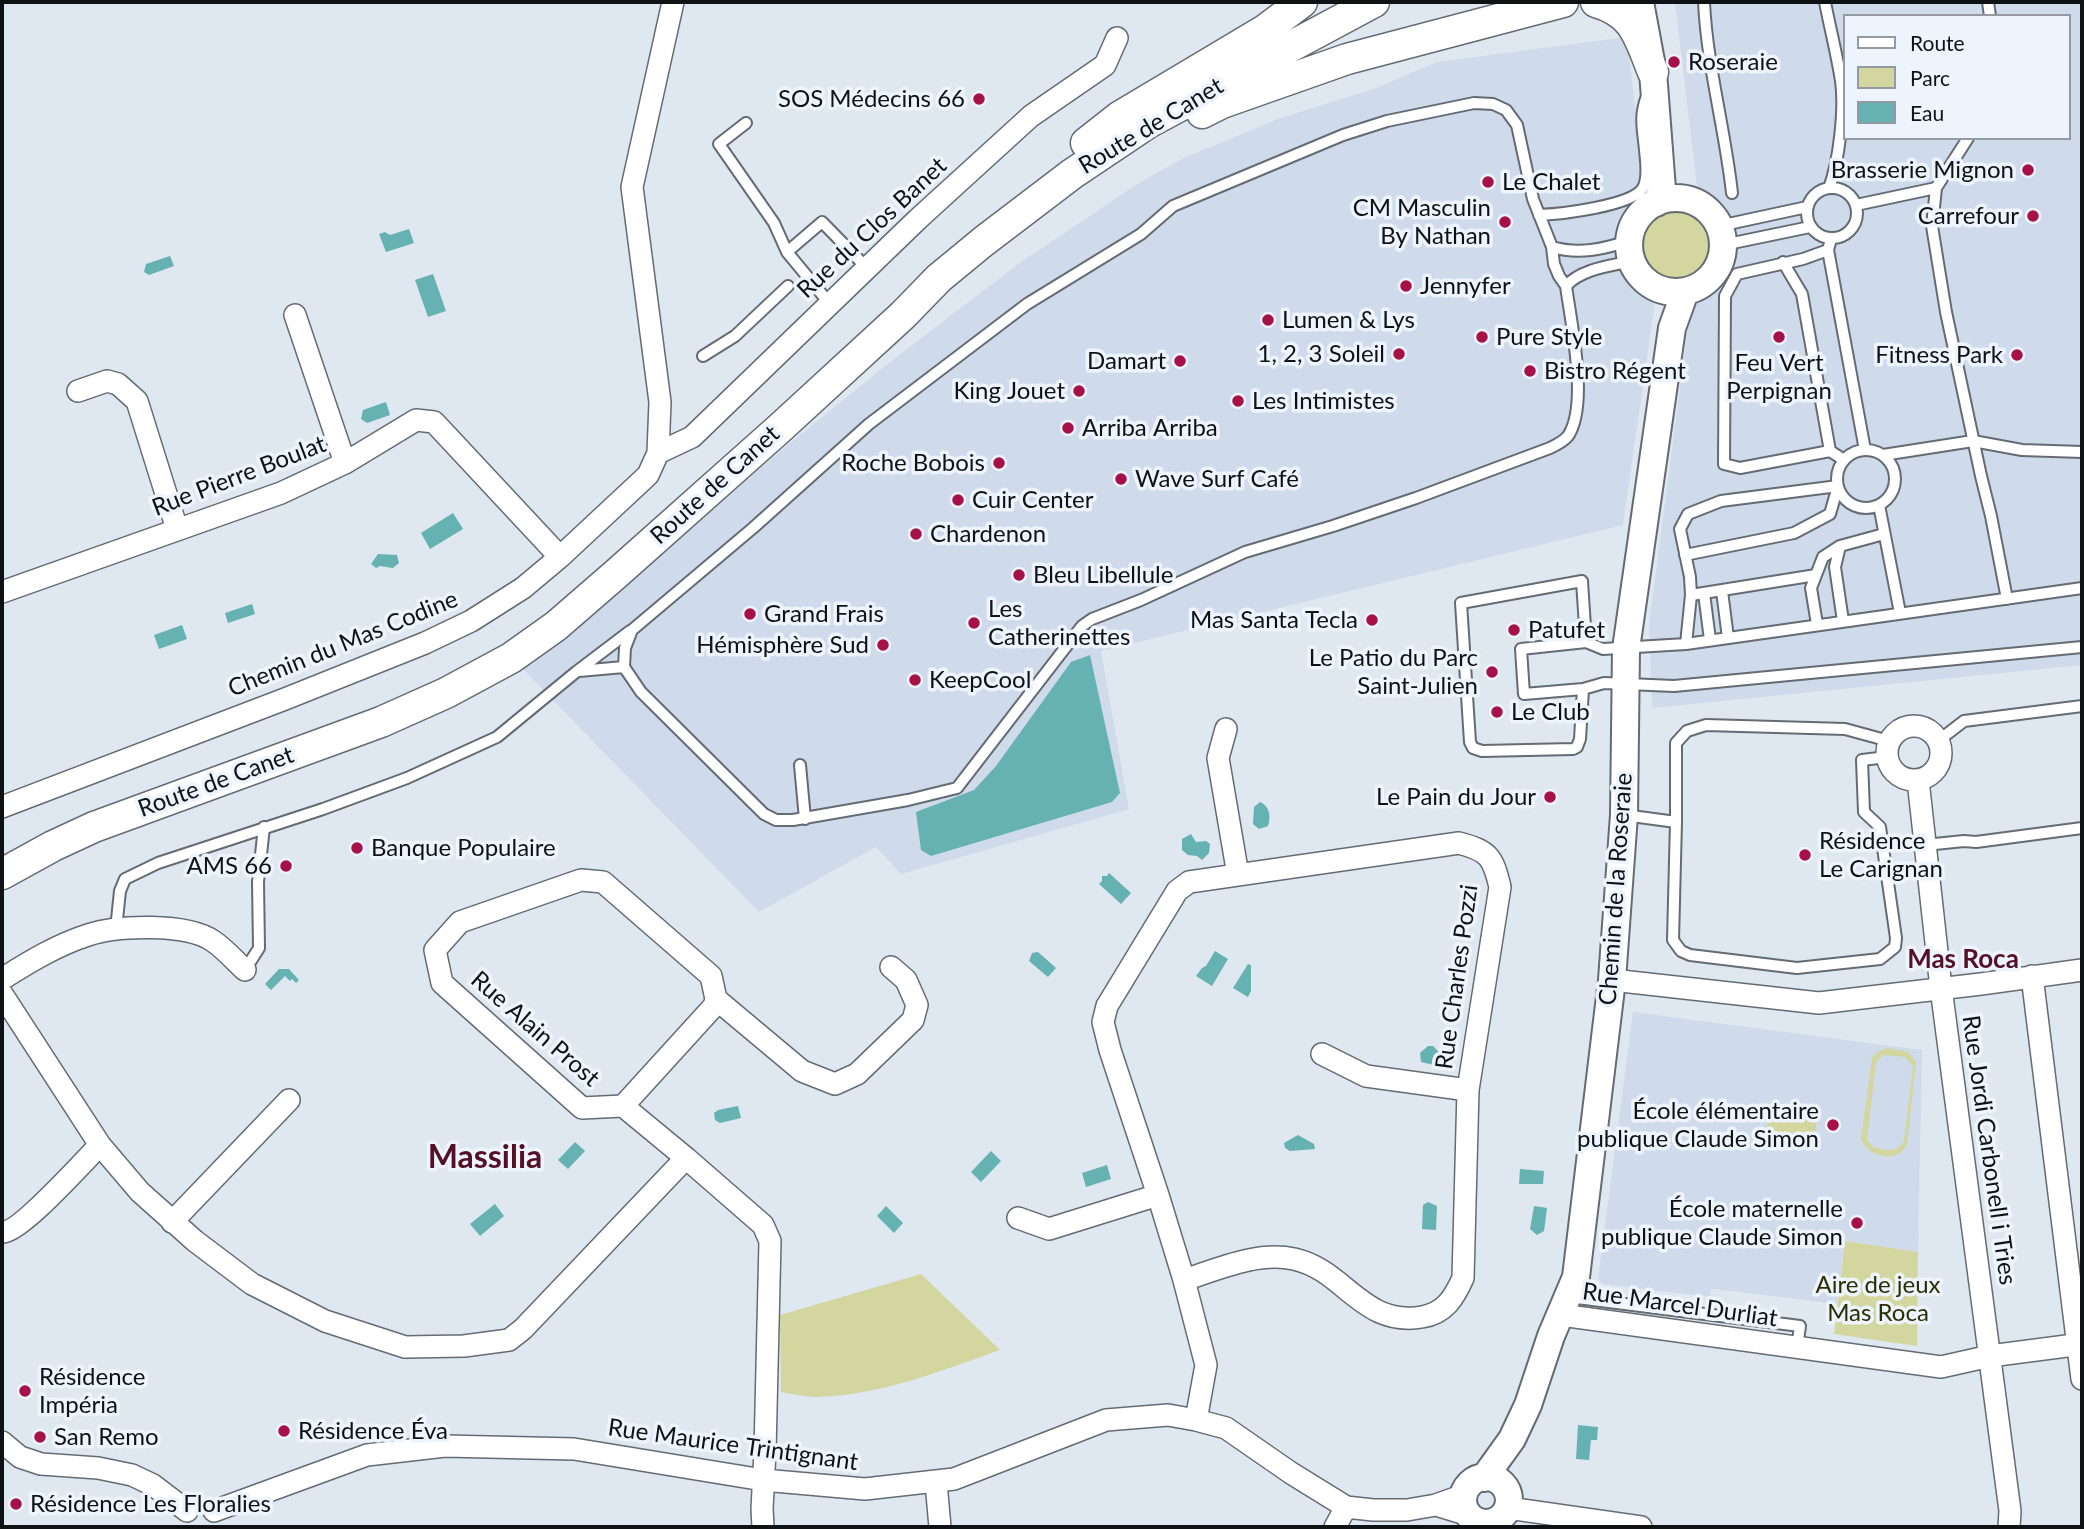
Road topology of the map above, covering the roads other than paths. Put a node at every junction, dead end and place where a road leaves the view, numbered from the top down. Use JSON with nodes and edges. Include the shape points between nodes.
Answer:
{"nodes":[{"id":1,"x":673,"y":2,"type":"edge"},
{"id":2,"x":1302,"y":2,"type":"edge"},
{"id":3,"x":1350,"y":2,"type":"edge"},
{"id":4,"x":1374,"y":2,"type":"edge"},
{"id":5,"x":1563,"y":2,"type":"edge"},
{"id":6,"x":1596,"y":2,"type":"edge"},
{"id":7,"x":1640,"y":2,"type":"edge"},
{"id":8,"x":1655,"y":2,"type":"edge"},
{"id":9,"x":1704,"y":2,"type":"edge"},
{"id":10,"x":1825,"y":2,"type":"edge"},
{"id":11,"x":1117,"y":38,"type":"dead end"},
{"id":12,"x":1653,"y":76,"type":"junction"},
{"id":13,"x":746,"y":123,"type":"dead end"},
{"id":14,"x":1967,"y":140,"type":"edge"},
{"id":15,"x":1829,"y":188,"type":"junction"},
{"id":16,"x":1936,"y":188,"type":"junction"},
{"id":17,"x":1732,"y":193,"type":"dead end"},
{"id":18,"x":1686,"y":200,"type":"junction"},
{"id":19,"x":1656,"y":203,"type":"junction"},
{"id":20,"x":1021,"y":204,"type":"junction"},
{"id":21,"x":1856,"y":205,"type":"junction"},
{"id":22,"x":1807,"y":207,"type":"junction"},
{"id":23,"x":1539,"y":215,"type":"junction"},
{"id":24,"x":1810,"y":227,"type":"junction"},
{"id":25,"x":1721,"y":235,"type":"junction"},
{"id":26,"x":1830,"y":244,"type":"junction"},
{"id":27,"x":1552,"y":247,"type":"junction"},
{"id":28,"x":1631,"y":251,"type":"junction"},
{"id":29,"x":787,"y":252,"type":"junction"},
{"id":30,"x":1568,"y":252,"type":"junction"},
{"id":31,"x":1783,"y":262,"type":"junction"},
{"id":32,"x":1554,"y":264,"type":"junction"},
{"id":33,"x":867,"y":268,"type":"junction"},
{"id":34,"x":788,"y":286,"type":"dead end"},
{"id":35,"x":1566,"y":286,"type":"junction"},
{"id":36,"x":1657,"y":288,"type":"junction"},
{"id":37,"x":1685,"y":292,"type":"junction"},
{"id":38,"x":830,"y":304,"type":"junction"},
{"id":39,"x":295,"y":315,"type":"dead end"},
{"id":40,"x":1672,"y":328,"type":"junction"},
{"id":41,"x":703,"y":356,"type":"dead end"},
{"id":42,"x":78,"y":391,"type":"dead end"},
{"id":43,"x":1973,"y":440,"type":"junction"},
{"id":44,"x":1865,"y":450,"type":"junction"},
{"id":45,"x":1830,"y":451,"type":"junction"},
{"id":46,"x":2082,"y":452,"type":"edge"},
{"id":47,"x":658,"y":453,"type":"junction"},
{"id":48,"x":1883,"y":455,"type":"junction"},
{"id":49,"x":1844,"y":460,"type":"junction"},
{"id":50,"x":345,"y":463,"type":"junction"},
{"id":51,"x":1838,"y":486,"type":"junction"},
{"id":52,"x":1879,"y":505,"type":"junction"},
{"id":53,"x":177,"y":529,"type":"junction"},
{"id":54,"x":1884,"y":534,"type":"junction"},
{"id":55,"x":1840,"y":546,"type":"junction"},
{"id":56,"x":1685,"y":555,"type":"junction"},
{"id":57,"x":560,"y":556,"type":"junction"},
{"id":58,"x":1816,"y":575,"type":"junction"},
{"id":59,"x":2082,"y":588,"type":"edge"},
{"id":60,"x":1721,"y":591,"type":"junction"},
{"id":61,"x":2,"y":592,"type":"edge"},
{"id":62,"x":1704,"y":593,"type":"junction"},
{"id":63,"x":1691,"y":595,"type":"junction"},
{"id":64,"x":2007,"y":599,"type":"junction"},
{"id":65,"x":1900,"y":613,"type":"junction"},
{"id":66,"x":1843,"y":621,"type":"junction"},
{"id":67,"x":1817,"y":624,"type":"junction"},
{"id":68,"x":632,"y":630,"type":"junction"},
{"id":69,"x":1728,"y":638,"type":"junction"},
{"id":70,"x":1710,"y":640,"type":"junction"},
{"id":71,"x":1586,"y":642,"type":"junction"},
{"id":72,"x":1686,"y":644,"type":"junction"},
{"id":73,"x":2082,"y":648,"type":"edge"},
{"id":74,"x":1626,"y":649,"type":"junction"},
{"id":75,"x":624,"y":667,"type":"junction"},
{"id":76,"x":576,"y":672,"type":"junction"},
{"id":77,"x":1626,"y":683,"type":"junction"},
{"id":78,"x":1583,"y":690,"type":"junction"},
{"id":79,"x":2082,"y":706,"type":"edge"},
{"id":80,"x":1226,"y":729,"type":"dead end"},
{"id":81,"x":1938,"y":741,"type":"junction"},
{"id":82,"x":1888,"y":749,"type":"junction"},
{"id":83,"x":800,"y":765,"type":"dead end"},
{"id":84,"x":1918,"y":780,"type":"junction"},
{"id":85,"x":2,"y":807,"type":"edge"},
{"id":86,"x":1624,"y":815,"type":"junction"},
{"id":87,"x":805,"y":818,"type":"junction"},
{"id":88,"x":1676,"y":822,"type":"junction"},
{"id":89,"x":264,"y":828,"type":"junction"},
{"id":90,"x":2082,"y":828,"type":"edge"},
{"id":91,"x":1926,"y":845,"type":"junction"},
{"id":92,"x":2,"y":860,"type":"edge"},
{"id":93,"x":2,"y":874,"type":"edge"},
{"id":94,"x":1238,"y":875,"type":"junction"},
{"id":95,"x":116,"y":929,"type":"junction"},
{"id":96,"x":891,"y":967,"type":"dead end"},
{"id":97,"x":245,"y":970,"type":"joint"},
{"id":98,"x":2082,"y":970,"type":"edge"},
{"id":99,"x":2032,"y":976,"type":"junction"},
{"id":100,"x":2,"y":979,"type":"edge"},
{"id":101,"x":1612,"y":980,"type":"junction"},
{"id":102,"x":1941,"y":988,"type":"junction"},
{"id":103,"x":2,"y":994,"type":"edge"},
{"id":104,"x":716,"y":999,"type":"junction"},
{"id":105,"x":1322,"y":1054,"type":"dead end"},
{"id":106,"x":1468,"y":1090,"type":"junction"},
{"id":107,"x":289,"y":1100,"type":"dead end"},
{"id":108,"x":623,"y":1106,"type":"junction"},
{"id":109,"x":100,"y":1145,"type":"junction"},
{"id":110,"x":687,"y":1158,"type":"junction"},
{"id":111,"x":1158,"y":1195,"type":"junction"},
{"id":112,"x":1018,"y":1218,"type":"dead end"},
{"id":113,"x":172,"y":1222,"type":"junction"},
{"id":114,"x":2,"y":1232,"type":"edge"},
{"id":115,"x":1184,"y":1280,"type":"junction"},
{"id":116,"x":1565,"y":1306,"type":"junction"},
{"id":117,"x":2080,"y":1345,"type":"edge"},
{"id":118,"x":1990,"y":1356,"type":"junction"},
{"id":119,"x":2082,"y":1380,"type":"edge"},
{"id":120,"x":1196,"y":1420,"type":"junction"},
{"id":121,"x":2,"y":1442,"type":"edge"},
{"id":122,"x":763,"y":1480,"type":"junction"},
{"id":123,"x":936,"y":1483,"type":"junction"},
{"id":124,"x":1346,"y":1507,"type":"junction"},
{"id":125,"x":1487,"y":1508,"type":"edge"},
{"id":126,"x":184,"y":1519,"type":"edge"},
{"id":127,"x":216,"y":1519,"type":"edge"},
{"id":128,"x":762,"y":1527,"type":"edge"},
{"id":129,"x":940,"y":1527,"type":"edge"},
{"id":130,"x":1335,"y":1527,"type":"edge"},
{"id":131,"x":1641,"y":1527,"type":"edge"},
{"id":132,"x":2009,"y":1527,"type":"edge"}],
"edges":[{"from":1,"to":47,"type":"street","via":[[632,187],[660,402]]},
{"from":2,"to":20,"type":"main road","via":[[1265,30],[1119,117]]},
{"from":3,"to":20,"type":"main road","name":"Route de Canet","via":[[1123,124]]},
{"from":4,"to":20,"type":"main road","name":"Route de Canet","via":[[1148,123]]},
{"from":5,"to":20,"type":"main road","via":[[1347,59],[1222,103]]},
{"from":6,"to":12,"type":"main road","via":[[1611,6],[1633,25]]},
{"from":7,"to":12,"type":"street"},
{"from":8,"to":18,"type":"street","via":[[1678,183]]},
{"from":9,"to":17,"type":"lane"},
{"from":10,"to":15,"type":"lane","via":[[1842,84]]},
{"from":11,"to":33,"type":"street","name":"Rue du Clos Banet","via":[[1105,65],[1031,116]]},
{"from":12,"to":19,"type":"street","via":[[1662,189]]},
{"from":12,"to":23,"type":"lane","via":[[1641,110],[1646,172],[1641,191],[1630,199]]},
{"from":13,"to":29,"type":"lane","via":[[719,144],[774,223]]},
{"from":14,"to":16,"type":"lane"},
{"from":15,"to":21,"type":"lane","via":[[1846,191]]},
{"from":15,"to":22,"type":"lane","via":[[1814,194]]},
{"from":16,"to":21,"type":"lane"},
{"from":16,"to":43,"type":"lane","via":[[1932,226]]},
{"from":18,"to":19,"type":"street"},
{"from":18,"to":25,"type":"street","via":[[1711,214]]},
{"from":19,"to":28,"type":"street","via":[[1634,224]]},
{"from":20,"to":92,"type":"main road","name":"Route de Canet","via":[[888,301],[609,564],[501,649],[441,683],[376,711],[88,814]]},
{"from":20,"to":93,"type":"main road","name":"Route de Canet","via":[[616,574],[511,658],[381,722],[94,827]]},
{"from":21,"to":26,"type":"lane","via":[[1852,228]]},
{"from":22,"to":24,"type":"lane"},
{"from":22,"to":25,"type":"lane"},
{"from":23,"to":27,"type":"lane"},
{"from":23,"to":68,"type":"lane","via":[[1512,116],[1493,104],[1474,103],[1343,135],[1173,206],[1141,234],[1027,304],[869,424]]},
{"from":24,"to":25,"type":"lane"},
{"from":24,"to":26,"type":"lane"},
{"from":25,"to":37,"type":"street","via":[[1718,268],[1698,287]]},
{"from":26,"to":31,"type":"lane","via":[[1803,259]]},
{"from":26,"to":44,"type":"lane"},
{"from":27,"to":30,"type":"lane"},
{"from":27,"to":32,"type":"lane"},
{"from":28,"to":30,"type":"lane"},
{"from":28,"to":35,"type":"lane"},
{"from":28,"to":36,"type":"street","via":[[1644,280]]},
{"from":29,"to":33,"type":"lane","via":[[822,222]]},
{"from":29,"to":38,"type":"lane"},
{"from":30,"to":32,"type":"lane"},
{"from":31,"to":45,"type":"lane","via":[[1801,294]]},
{"from":31,"to":45,"type":"lane","via":[[1737,274],[1726,296],[1724,464],[1740,468]]},
{"from":32,"to":35,"type":"lane"},
{"from":33,"to":38,"type":"street","name":"Rue du Clos Banet"},
{"from":34,"to":41,"type":"lane","via":[[735,336]]},
{"from":35,"to":87,"type":"lane","via":[[1578,379],[1577,412],[1562,441],[1416,498],[1245,552],[1092,619],[957,788]]},
{"from":36,"to":37,"type":"street"},
{"from":36,"to":40,"type":"street","name":"Chemin de la Roseraie"},
{"from":37,"to":40,"type":"street","name":"Chemin de la Roseraie"},
{"from":38,"to":47,"type":"street","name":"Rue du Clos Banet","via":[[692,437]]},
{"from":39,"to":50,"type":"street"},
{"from":40,"to":74,"type":"street","name":"Chemin de la Roseraie"},
{"from":42,"to":53,"type":"street","via":[[107,381],[118,384],[137,401]]},
{"from":43,"to":46,"type":"lane","via":[[2022,450]]},
{"from":43,"to":48,"type":"lane"},
{"from":43,"to":64,"type":"lane"},
{"from":44,"to":48,"type":"lane"},
{"from":44,"to":49,"type":"lane"},
{"from":45,"to":49,"type":"lane"},
{"from":47,"to":57,"type":"street","name":"Chemin du Mas Codine","via":[[648,474]]},
{"from":48,"to":52,"type":"lane","via":[[1895,478],[1890,495]]},
{"from":49,"to":51,"type":"lane"},
{"from":50,"to":53,"type":"street","name":"Rue Pierre Boulat","via":[[281,493]]},
{"from":50,"to":57,"type":"street","name":"Rue Pierre Boulat","via":[[416,420],[434,422]]},
{"from":51,"to":52,"type":"lane","via":[[1854,505]]},
{"from":51,"to":56,"type":"lane","via":[[1830,514],[1794,533]]},
{"from":51,"to":56,"type":"lane","via":[[1721,502],[1688,513],[1680,529]]},
{"from":52,"to":54,"type":"lane"},
{"from":53,"to":61,"type":"street","name":"Rue Pierre Boulat"},
{"from":54,"to":55,"type":"lane"},
{"from":54,"to":65,"type":"lane"},
{"from":55,"to":58,"type":"lane","via":[[1823,557]]},
{"from":55,"to":66,"type":"lane","via":[[1835,567]]},
{"from":56,"to":63,"type":"lane"},
{"from":57,"to":85,"type":"street","name":"Chemin du Mas Codine","via":[[523,588],[425,643]]},
{"from":58,"to":60,"type":"lane"},
{"from":58,"to":67,"type":"lane","via":[[1811,588]]},
{"from":59,"to":64,"type":"lane"},
{"from":60,"to":62,"type":"lane"},
{"from":60,"to":69,"type":"lane"},
{"from":62,"to":63,"type":"lane"},
{"from":62,"to":70,"type":"lane"},
{"from":63,"to":72,"type":"lane"},
{"from":64,"to":65,"type":"lane"},
{"from":65,"to":66,"type":"lane"},
{"from":66,"to":67,"type":"lane"},
{"from":67,"to":69,"type":"lane"},
{"from":68,"to":75,"type":"lane"},
{"from":68,"to":76,"type":"lane"},
{"from":69,"to":70,"type":"lane"},
{"from":70,"to":72,"type":"lane"},
{"from":71,"to":74,"type":"lane","via":[[1603,649]]},
{"from":71,"to":78,"type":"lane","via":[[1521,649],[1524,694]]},
{"from":71,"to":78,"type":"lane","via":[[1582,581],[1461,603],[1473,748],[1573,750],[1580,739]]},
{"from":72,"to":74,"type":"lane"},
{"from":73,"to":77,"type":"lane","via":[[1674,686]]},
{"from":74,"to":77,"type":"street","name":"Chemin de la Roseraie"},
{"from":75,"to":76,"type":"lane"},
{"from":75,"to":87,"type":"lane","via":[[670,723],[764,814],[776,820]]},
{"from":76,"to":89,"type":"lane","via":[[497,737],[407,778]]},
{"from":77,"to":78,"type":"lane","via":[[1604,683]]},
{"from":77,"to":86,"type":"street","name":"Chemin de la Roseraie"},
{"from":79,"to":81,"type":"lane","via":[[1965,721]]},
{"from":80,"to":94,"type":"street","via":[[1218,758]]},
{"from":81,"to":82,"type":"street","via":[[1918,726],[1901,729]]},
{"from":81,"to":84,"type":"street","via":[[1938,765]]},
{"from":82,"to":84,"type":"street","via":[[1889,766],[1901,777]]},
{"from":82,"to":88,"type":"lane","via":[[1845,729],[1706,725],[1687,731],[1676,743]]},
{"from":82,"to":88,"type":"lane","via":[[1862,760],[1864,812],[1880,827],[1896,938],[1895,947],[1880,959],[1797,968],[1681,951],[1674,940]]},
{"from":83,"to":87,"type":"lane"},
{"from":84,"to":91,"type":"street","name":"Rue Jordi Carbonell i Tries"},
{"from":86,"to":88,"type":"lane"},
{"from":86,"to":101,"type":"street","name":"Chemin de la Roseraie"},
{"from":89,"to":95,"type":"lane","via":[[158,863],[125,879]]},
{"from":89,"to":97,"type":"lane","via":[[258,882],[259,948]]},
{"from":90,"to":91,"type":"lane"},
{"from":91,"to":102,"type":"street","name":"Rue Jordi Carbonell i Tries"},
{"from":94,"to":106,"type":"street","name":"Rue Charles Pozzi","via":[[1459,843],[1481,849],[1495,865],[1500,887]]},
{"from":94,"to":111,"type":"street","name":"Rue Charles Pozzi","via":[[1189,882],[1177,891],[1107,1006],[1103,1022]]},
{"from":95,"to":97,"type":"street","via":[[187,932],[212,940]]},
{"from":95,"to":100,"type":"street","via":[[44,953]]},
{"from":96,"to":104,"type":"street","via":[[906,980],[917,1005],[913,1020],[857,1074],[835,1084],[802,1071]]},
{"from":98,"to":99,"type":"street"},
{"from":99,"to":102,"type":"street"},
{"from":99,"to":117,"type":"street"},
{"from":101,"to":102,"type":"street","via":[[1819,1003]]},
{"from":101,"to":116,"type":"street","name":"Chemin de la Roseraie","via":[[1576,1276]]},
{"from":102,"to":118,"type":"street","name":"Rue Jordi Carbonell i Tries"},
{"from":103,"to":109,"type":"street"},
{"from":104,"to":108,"type":"street","name":"Rue Alain Prost"},
{"from":104,"to":108,"type":"street","name":"Rue Alain Prost","via":[[711,976],[603,882],[581,880],[460,922],[435,950],[442,983],[582,1108]]},
{"from":105,"to":106,"type":"street","via":[[1366,1076]]},
{"from":106,"to":115,"type":"street","name":"Rue Charles Pozzi","via":[[1463,1278],[1454,1298],[1435,1315],[1393,1318],[1372,1309],[1312,1263],[1290,1258],[1262,1257]]},
{"from":107,"to":113,"type":"street"},
{"from":108,"to":110,"type":"street","name":"Rue Alain Prost"},
{"from":109,"to":113,"type":"street"},
{"from":109,"to":114,"type":"street","via":[[26,1219]]},
{"from":110,"to":113,"type":"street","via":[[523,1329],[509,1340],[464,1346],[405,1346],[326,1321],[252,1284]]},
{"from":110,"to":122,"type":"street","name":"Rue Alain Prost","via":[[763,1225],[770,1241]]},
{"from":111,"to":112,"type":"street","via":[[1049,1229]]},
{"from":111,"to":115,"type":"street","name":"Rue Charles Pozzi"},
{"from":115,"to":120,"type":"street","name":"Rue Charles Pozzi","via":[[1206,1365]]},
{"from":116,"to":118,"type":"street","name":"Rue Marcel Durliat","via":[[1797,1348],[1941,1367]]},
{"from":116,"to":125,"type":"street","name":"Chemin de la Roseraie"},
{"from":117,"to":118,"type":"street","name":"Rue Marcel Durliat"},
{"from":117,"to":119,"type":"street"},
{"from":118,"to":132,"type":"street","name":"Rue Jordi Carbonell i Tries"},
{"from":120,"to":123,"type":"street","name":"Rue Maurice Trintignant","via":[[1168,1415],[1106,1420]]},
{"from":120,"to":124,"type":"street","name":"Rue Maurice Trintignant","via":[[1226,1428]]},
{"from":121,"to":126,"type":"street","via":[[20,1457],[41,1464],[132,1475],[153,1485]]},
{"from":122,"to":123,"type":"street","name":"Rue Maurice Trintignant","via":[[865,1489]]},
{"from":122,"to":127,"type":"street","name":"Rue Maurice Trintignant","via":[[573,1449],[444,1446],[368,1455]]},
{"from":122,"to":128,"type":"street","name":"Rue Alain Prost"},
{"from":123,"to":129,"type":"street"},
{"from":124,"to":125,"type":"street","name":"Rue Maurice Trintignant"},
{"from":124,"to":130,"type":"street"},
{"from":125,"to":131,"type":"street"},
{"from":126,"to":127,"type":"street","name":"Rue Maurice Trintignant","via":[[197,1505],[209,1507]]}]}
